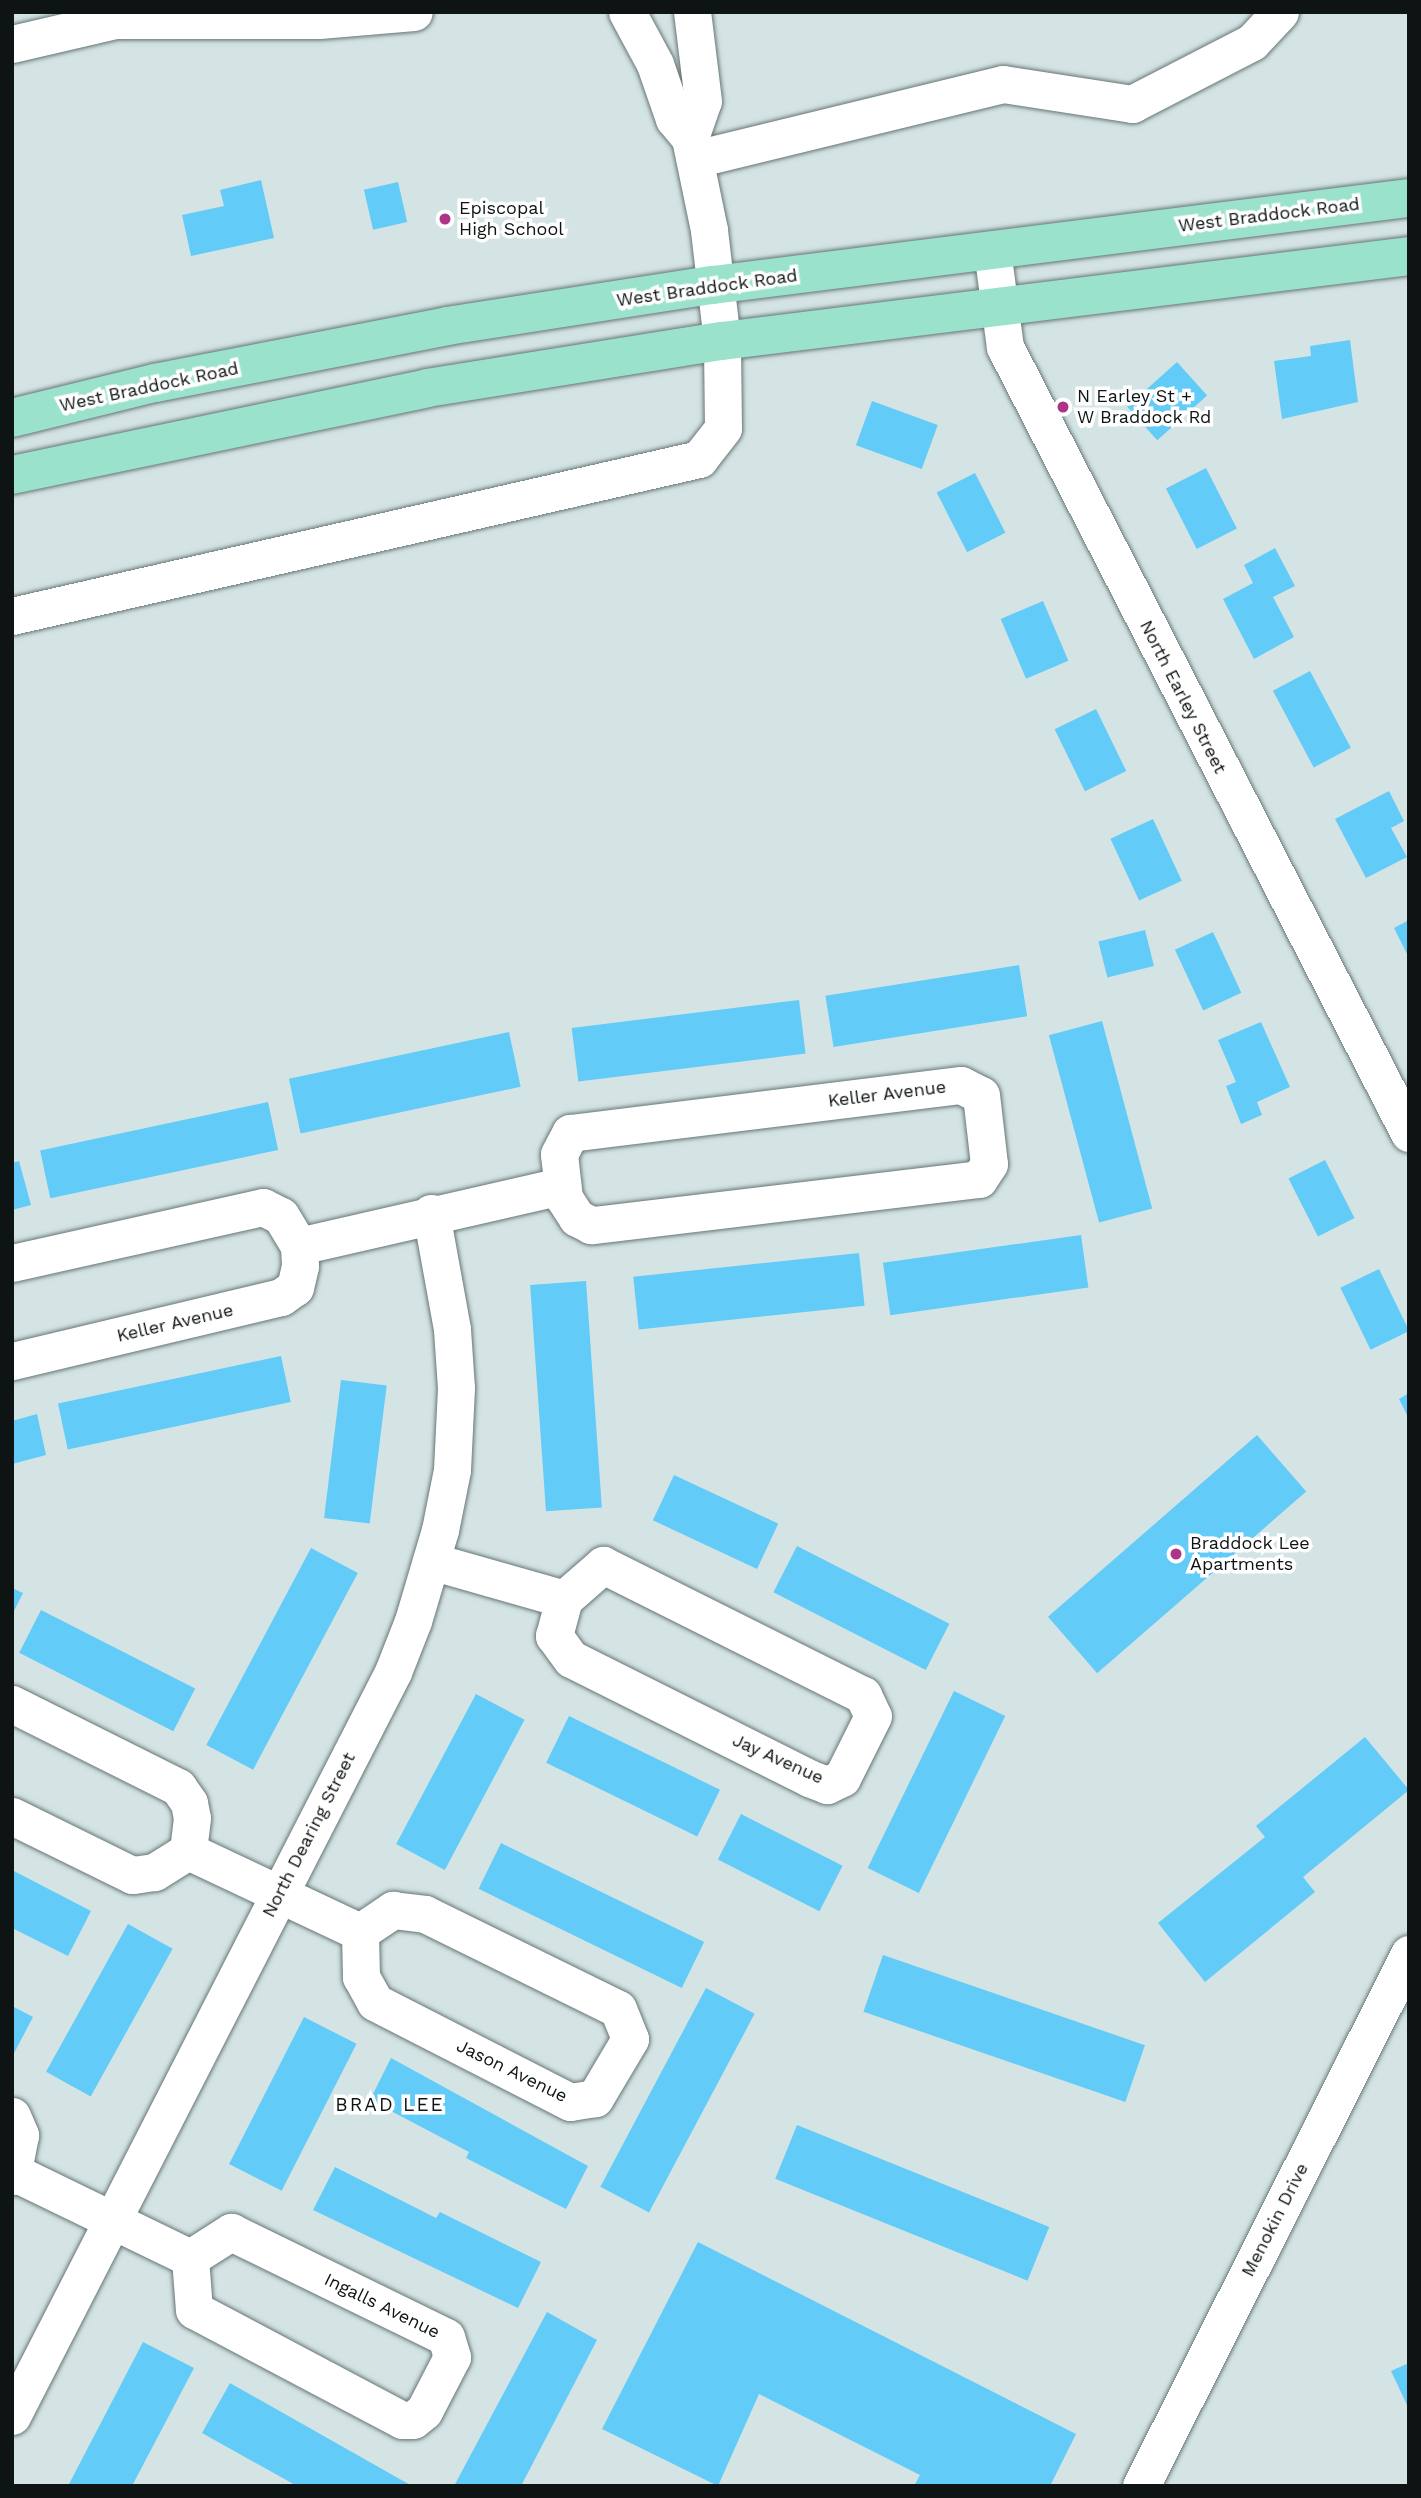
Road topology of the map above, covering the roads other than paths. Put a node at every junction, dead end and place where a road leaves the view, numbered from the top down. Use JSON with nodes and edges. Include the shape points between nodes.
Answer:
{"nodes":[{"id":1,"x":414,"y":12,"type":"edge"},
{"id":2,"x":627,"y":12,"type":"edge"},
{"id":3,"x":692,"y":12,"type":"edge"},
{"id":4,"x":1280,"y":12,"type":"edge"},
{"id":5,"x":116,"y":16,"type":"edge"},
{"id":6,"x":12,"y":44,"type":"edge"},
{"id":7,"x":693,"y":149,"type":"junction"},
{"id":8,"x":1409,"y":198,"type":"edge"},
{"id":9,"x":992,"y":250,"type":"junction"},
{"id":10,"x":1409,"y":256,"type":"edge"},
{"id":11,"x":713,"y":285,"type":"junction"},
{"id":12,"x":1000,"y":305,"type":"junction"},
{"id":13,"x":722,"y":341,"type":"junction"},
{"id":14,"x":12,"y":418,"type":"edge"},
{"id":15,"x":12,"y":475,"type":"edge"},
{"id":16,"x":12,"y":616,"type":"edge"},
{"id":17,"x":1409,"y":1133,"type":"edge"},
{"id":18,"x":562,"y":1186,"type":"junction"},
{"id":19,"x":431,"y":1213,"type":"junction"},
{"id":20,"x":299,"y":1246,"type":"junction"},
{"id":21,"x":12,"y":1263,"type":"edge"},
{"id":22,"x":12,"y":1362,"type":"edge"},
{"id":23,"x":431,"y":1561,"type":"junction"},
{"id":24,"x":564,"y":1599,"type":"junction"},
{"id":25,"x":12,"y":1704,"type":"edge"},
{"id":26,"x":12,"y":1816,"type":"edge"},
{"id":27,"x":188,"y":1851,"type":"junction"},
{"id":28,"x":276,"y":1896,"type":"junction"},
{"id":29,"x":360,"y":1932,"type":"junction"},
{"id":30,"x":1409,"y":1954,"type":"edge"},
{"id":31,"x":12,"y":2116,"type":"edge"},
{"id":32,"x":14,"y":2174,"type":"edge"},
{"id":33,"x":114,"y":2220,"type":"junction"},
{"id":34,"x":191,"y":2258,"type":"junction"},
{"id":35,"x":12,"y":2416,"type":"edge"},
{"id":36,"x":1141,"y":2486,"type":"edge"}],
"edges":[{"from":1,"to":5,"type":"street","via":[[318,20]]},
{"from":2,"to":7,"type":"street","via":[[655,64],[674,119]]},
{"from":3,"to":7,"type":"street","via":[[703,101]]},
{"from":4,"to":7,"type":"street","via":[[1252,42],[1132,104],[1003,84]]},
{"from":5,"to":6,"type":"street"},
{"from":7,"to":11,"type":"street"},
{"from":8,"to":9,"type":"main road","name":"West Braddock Road"},
{"from":9,"to":11,"type":"main road","name":"West Braddock Road"},
{"from":9,"to":12,"type":"street","name":"North Earley Street"},
{"from":10,"to":12,"type":"main road"},
{"from":11,"to":13,"type":"street"},
{"from":11,"to":14,"type":"main road","name":"West Braddock Road","via":[[447,326],[155,383]]},
{"from":12,"to":13,"type":"main road"},
{"from":12,"to":17,"type":"street","name":"North Earley Street","via":[[1006,347]]},
{"from":13,"to":15,"type":"main road","via":[[426,388]]},
{"from":13,"to":16,"type":"street","via":[[723,428],[699,459]]},
{"from":18,"to":18,"type":"street","name":"Keller Avenue","via":[[577,1218],[591,1225],[979,1179],[989,1164],[981,1095],[961,1085],[570,1133],[559,1154]]},
{"from":18,"to":19,"type":"street"},
{"from":19,"to":20,"type":"street"},
{"from":19,"to":23,"type":"street","name":"North Dearing Street","via":[[452,1329],[456,1388],[452,1469]]},
{"from":20,"to":21,"type":"street","via":[[281,1216],[263,1207]]},
{"from":20,"to":22,"type":"street","name":"Keller Avenue","via":[[295,1287],[281,1297]]},
{"from":23,"to":24,"type":"street"},
{"from":23,"to":28,"type":"street","name":"North Dearing Street","via":[[393,1672]]},
{"from":24,"to":24,"type":"street","name":"Jay Avenue","via":[[554,1636],[570,1659],[809,1777],[827,1784],[842,1778],[873,1716],[863,1695],[603,1565]]},
{"from":25,"to":27,"type":"street","via":[[178,1787],[190,1803]]},
{"from":26,"to":27,"type":"street","via":[[132,1875],[154,1872]]},
{"from":27,"to":28,"type":"street"},
{"from":28,"to":29,"type":"street"},
{"from":28,"to":33,"type":"street","name":"North Dearing Street"},
{"from":29,"to":29,"type":"street","name":"Jason Avenue","via":[[361,1978],[375,2002],[570,2102],[595,2098],[630,2039],[618,2009],[425,1914],[393,1910]]},
{"from":30,"to":36,"type":"street","name":"Menokin Drive"},
{"from":31,"to":32,"type":"street","via":[[20,2135]]},
{"from":32,"to":33,"type":"street"},
{"from":33,"to":34,"type":"street"},
{"from":33,"to":35,"type":"street","name":"North Dearing Street"},
{"from":34,"to":34,"type":"street","name":"Ingalls Avenue","via":[[194,2310],[402,2420],[413,2420],[424,2412],[452,2357],[446,2337],[231,2232]]}]}
